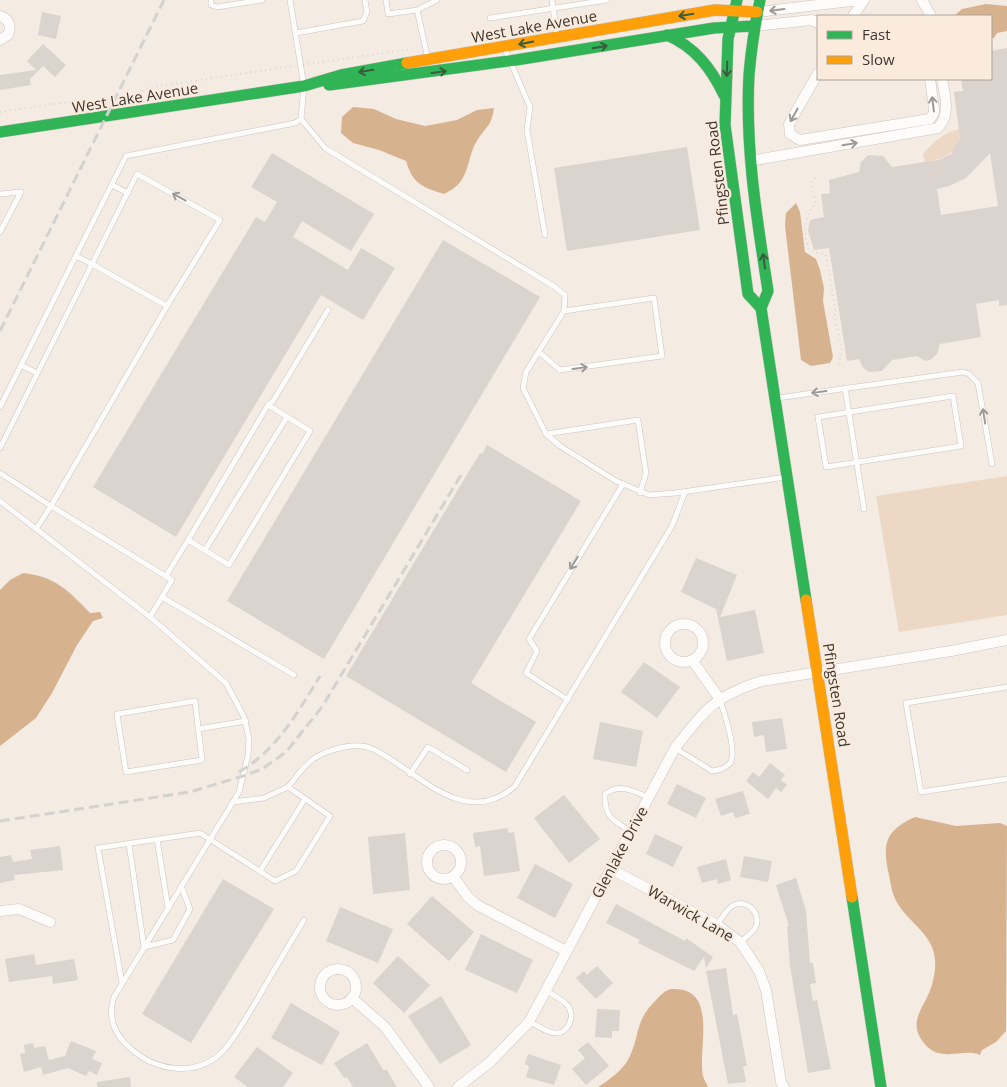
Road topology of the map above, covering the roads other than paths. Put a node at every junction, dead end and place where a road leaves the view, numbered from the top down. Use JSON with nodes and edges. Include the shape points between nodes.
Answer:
{"nodes":[{"id":1,"x":211,"y":0,"type":"edge"},
{"id":2,"x":262,"y":0,"type":"edge"},
{"id":3,"x":290,"y":0,"type":"edge"},
{"id":4,"x":365,"y":0,"type":"edge"},
{"id":5,"x":386,"y":0,"type":"edge"},
{"id":6,"x":437,"y":0,"type":"edge"},
{"id":7,"x":552,"y":0,"type":"edge"},
{"id":8,"x":608,"y":0,"type":"edge"},
{"id":9,"x":760,"y":0,"type":"edge"},
{"id":10,"x":862,"y":0,"type":"edge"},
{"id":11,"x":922,"y":0,"type":"edge"},
{"id":12,"x":736,"y":6,"type":"edge"},
{"id":13,"x":553,"y":9,"type":"junction"},
{"id":14,"x":417,"y":10,"type":"junction"},
{"id":15,"x":757,"y":12,"type":"junction"},
{"id":16,"x":854,"y":15,"type":"edge"},
{"id":17,"x":930,"y":15,"type":"edge"},
{"id":18,"x":0,"y":16,"type":"edge"},
{"id":19,"x":490,"y":18,"type":"dead end"},
{"id":20,"x":817,"y":22,"type":"edge"},
{"id":21,"x":754,"y":26,"type":"junction"},
{"id":22,"x":731,"y":27,"type":"junction"},
{"id":23,"x":296,"y":32,"type":"junction"},
{"id":24,"x":666,"y":35,"type":"junction"},
{"id":25,"x":557,"y":37,"type":"junction"},
{"id":26,"x":0,"y":40,"type":"edge"},
{"id":27,"x":504,"y":46,"type":"junction"},
{"id":28,"x":428,"y":60,"type":"junction"},
{"id":29,"x":510,"y":61,"type":"junction"},
{"id":30,"x":817,"y":75,"type":"edge"},
{"id":31,"x":930,"y":80,"type":"edge"},
{"id":32,"x":942,"y":80,"type":"edge"},
{"id":33,"x":304,"y":86,"type":"junction"},
{"id":34,"x":725,"y":99,"type":"junction"},
{"id":35,"x":301,"y":119,"type":"junction"},
{"id":36,"x":0,"y":132,"type":"edge"},
{"id":37,"x":750,"y":160,"type":"junction"},
{"id":38,"x":112,"y":185,"type":"junction"},
{"id":39,"x":128,"y":193,"type":"junction"},
{"id":40,"x":0,"y":194,"type":"edge"},
{"id":41,"x":0,"y":232,"type":"edge"},
{"id":42,"x":545,"y":235,"type":"dead end"},
{"id":43,"x":76,"y":256,"type":"junction"},
{"id":44,"x":92,"y":264,"type":"junction"},
{"id":45,"x":167,"y":306,"type":"junction"},
{"id":46,"x":761,"y":308,"type":"junction"},
{"id":47,"x":328,"y":310,"type":"dead end"},
{"id":48,"x":564,"y":311,"type":"junction"},
{"id":49,"x":539,"y":352,"type":"junction"},
{"id":50,"x":21,"y":365,"type":"junction"},
{"id":51,"x":37,"y":373,"type":"junction"},
{"id":52,"x":845,"y":388,"type":"junction"},
{"id":53,"x":775,"y":398,"type":"junction"},
{"id":54,"x":268,"y":405,"type":"junction"},
{"id":55,"x":0,"y":407,"type":"edge"},
{"id":56,"x":849,"y":412,"type":"junction"},
{"id":57,"x":287,"y":417,"type":"junction"},
{"id":58,"x":546,"y":434,"type":"junction"},
{"id":59,"x":0,"y":448,"type":"edge"},
{"id":60,"x":857,"y":462,"type":"junction"},
{"id":61,"x":992,"y":464,"type":"dead end"},
{"id":62,"x":0,"y":473,"type":"edge"},
{"id":63,"x":786,"y":477,"type":"junction"},
{"id":64,"x":623,"y":484,"type":"junction"},
{"id":65,"x":685,"y":492,"type":"junction"},
{"id":66,"x":640,"y":493,"type":"junction"},
{"id":67,"x":0,"y":501,"type":"edge"},
{"id":68,"x":51,"y":506,"type":"junction"},
{"id":69,"x":864,"y":509,"type":"dead end"},
{"id":70,"x":36,"y":529,"type":"junction"},
{"id":71,"x":188,"y":540,"type":"junction"},
{"id":72,"x":205,"y":550,"type":"junction"},
{"id":73,"x":166,"y":576,"type":"junction"},
{"id":74,"x":162,"y":597,"type":"junction"},
{"id":75,"x":150,"y":617,"type":"junction"},
{"id":76,"x":1007,"y":640,"type":"edge"},
{"id":77,"x":692,"y":660,"type":"dead end"},
{"id":78,"x":818,"y":671,"type":"junction"},
{"id":79,"x":294,"y":675,"type":"dead end"},
{"id":80,"x":1007,"y":687,"type":"edge"},
{"id":81,"x":719,"y":698,"type":"junction"},
{"id":82,"x":568,"y":700,"type":"junction"},
{"id":83,"x":246,"y":721,"type":"junction"},
{"id":84,"x":198,"y":729,"type":"junction"},
{"id":85,"x":674,"y":748,"type":"junction"},
{"id":86,"x":467,"y":770,"type":"dead end"},
{"id":87,"x":410,"y":774,"type":"junction"},
{"id":88,"x":1007,"y":779,"type":"edge"},
{"id":89,"x":288,"y":787,"type":"junction"},
{"id":90,"x":648,"y":798,"type":"junction"},
{"id":91,"x":305,"y":799,"type":"junction"},
{"id":92,"x":233,"y":802,"type":"junction"},
{"id":93,"x":631,"y":832,"type":"junction"},
{"id":94,"x":211,"y":838,"type":"junction"},
{"id":95,"x":157,"y":839,"type":"junction"},
{"id":96,"x":129,"y":844,"type":"junction"},
{"id":97,"x":611,"y":869,"type":"junction"},
{"id":98,"x":260,"y":871,"type":"junction"},
{"id":99,"x":453,"y":876,"type":"dead end"},
{"id":100,"x":182,"y":886,"type":"junction"},
{"id":101,"x":168,"y":908,"type":"junction"},
{"id":102,"x":0,"y":911,"type":"edge"},
{"id":103,"x":304,"y":920,"type":"dead end"},
{"id":104,"x":50,"y":922,"type":"dead end"},
{"id":105,"x":717,"y":925,"type":"junction"},
{"id":106,"x":740,"y":942,"type":"junction"},
{"id":107,"x":144,"y":947,"type":"junction"},
{"id":108,"x":566,"y":951,"type":"junction"},
{"id":109,"x":122,"y":983,"type":"junction"},
{"id":110,"x":547,"y":991,"type":"junction"},
{"id":111,"x":352,"y":998,"type":"dead end"},
{"id":112,"x":529,"y":1022,"type":"junction"},
{"id":113,"x":429,"y":1087,"type":"edge"},
{"id":114,"x":458,"y":1087,"type":"edge"},
{"id":115,"x":784,"y":1087,"type":"edge"},
{"id":116,"x":881,"y":1087,"type":"edge"}],
"edges":[{"from":1,"to":2,"type":"lane","via":[[211,5],[218,7]]},
{"from":3,"to":23,"type":"lane"},
{"from":4,"to":23,"type":"lane","via":[[367,12],[363,21]]},
{"from":5,"to":14,"type":"lane","via":[[388,14]]},
{"from":6,"to":14,"type":"lane"},
{"from":7,"to":13,"type":"lane"},
{"from":8,"to":13,"type":"lane"},
{"from":9,"to":15,"type":"main road","name":"Pfingsten Road"},
{"from":10,"to":15,"type":"street","name":"West Lake Avenue","one_way":true},
{"from":10,"to":16,"type":"street"},
{"from":11,"to":17,"type":"street"},
{"from":12,"to":15,"type":"main road","name":"West Lake Avenue"},
{"from":12,"to":22,"type":"main road","name":"Pfingsten Road"},
{"from":12,"to":25,"type":"main road","name":"West Lake Avenue","one_way":true},
{"from":13,"to":19,"type":"lane"},
{"from":13,"to":25,"type":"lane"},
{"from":14,"to":28,"type":"lane"},
{"from":15,"to":21,"type":"main road","name":"Pfingsten Road"},
{"from":18,"to":26,"type":"street","via":[[10,27],[8,35]]},
{"from":20,"to":21,"type":"street","via":[[812,20]]},
{"from":21,"to":22,"type":"main road","name":"West Lake Avenue"},
{"from":21,"to":37,"type":"main road","name":"Pfingsten Road","via":[[747,85]]},
{"from":22,"to":24,"type":"main road","name":"West Lake Avenue"},
{"from":22,"to":34,"type":"main road","name":"Pfingsten Road","one_way":true},
{"from":23,"to":33,"type":"lane"},
{"from":29,"to":24,"type":"main road","name":"West Lake Avenue","one_way":true},
{"from":24,"to":34,"type":"main road","via":[[689,46],[702,57],[714,72]]},
{"from":25,"to":27,"type":"main road","name":"West Lake Avenue","one_way":true},
{"from":27,"to":28,"type":"main road","name":"West Lake Avenue"},
{"from":27,"to":29,"type":"lane"},
{"from":28,"to":33,"type":"main road","name":"West Lake Avenue","one_way":true,"via":[[340,75]]},
{"from":33,"to":29,"type":"main road","name":"West Lake Avenue","one_way":true,"via":[[342,84]]},
{"from":29,"to":42,"type":"lane","via":[[530,107],[528,130]]},
{"from":30,"to":31,"type":"street","one_way":true,"via":[[790,124],[790,134],[800,140],[930,119],[934,113]]},
{"from":37,"to":32,"type":"street","one_way":true,"via":[[938,128],[947,110]]},
{"from":33,"to":35,"type":"lane"},
{"from":33,"to":36,"type":"main road","name":"West Lake Avenue"},
{"from":34,"to":46,"type":"main road","name":"Pfingsten Road","via":[[728,150],[748,294]]},
{"from":35,"to":38,"type":"lane","via":[[295,123],[126,156]]},
{"from":35,"to":48,"type":"lane","via":[[325,148],[555,287],[565,295]]},
{"from":46,"to":37,"type":"main road","name":"Pfingsten Road","one_way":true,"via":[[768,291]]},
{"from":38,"to":39,"type":"lane"},
{"from":38,"to":43,"type":"lane"},
{"from":39,"to":44,"type":"lane"},
{"from":45,"to":39,"type":"lane","one_way":true,"via":[[220,220],[137,174]]},
{"from":40,"to":41,"type":"lane","via":[[21,192]]},
{"from":43,"to":44,"type":"lane"},
{"from":43,"to":50,"type":"lane"},
{"from":44,"to":45,"type":"lane"},
{"from":44,"to":51,"type":"lane"},
{"from":45,"to":68,"type":"lane"},
{"from":46,"to":53,"type":"main road","name":"Pfingsten Road"},
{"from":47,"to":54,"type":"lane"},
{"from":48,"to":49,"type":"lane"},
{"from":49,"to":48,"type":"lane","one_way":true,"via":[[560,370],[662,356],[654,298]]},
{"from":49,"to":58,"type":"lane","via":[[526,372],[523,388]]},
{"from":50,"to":51,"type":"lane"},
{"from":50,"to":55,"type":"lane"},
{"from":51,"to":59,"type":"lane"},
{"from":52,"to":53,"type":"lane","one_way":true},
{"from":52,"to":56,"type":"lane"},
{"from":61,"to":52,"type":"lane","one_way":true,"via":[[979,390],[969,374],[955,371]]},
{"from":53,"to":63,"type":"main road","name":"Pfingsten Road"},
{"from":54,"to":57,"type":"lane"},
{"from":54,"to":71,"type":"lane"},
{"from":56,"to":60,"type":"lane"},
{"from":56,"to":60,"type":"lane","via":[[818,417],[826,467]]},
{"from":56,"to":60,"type":"lane","via":[[953,396],[961,446]]},
{"from":57,"to":72,"type":"lane"},
{"from":57,"to":72,"type":"lane","via":[[310,431],[229,565]]},
{"from":58,"to":64,"type":"lane"},
{"from":58,"to":66,"type":"lane","via":[[638,420],[646,473]]},
{"from":60,"to":69,"type":"lane"},
{"from":62,"to":68,"type":"lane"},
{"from":63,"to":65,"type":"lane"},
{"from":63,"to":78,"type":"main road","name":"Pfingsten Road"},
{"from":64,"to":66,"type":"lane"},
{"from":64,"to":82,"type":"lane","one_way":true,"via":[[529,639],[537,651],[526,673]]},
{"from":65,"to":66,"type":"lane"},
{"from":65,"to":82,"type":"lane","via":[[672,526]]},
{"from":67,"to":70,"type":"lane"},
{"from":68,"to":70,"type":"lane"},
{"from":68,"to":73,"type":"lane"},
{"from":70,"to":75,"type":"lane"},
{"from":71,"to":72,"type":"lane"},
{"from":71,"to":73,"type":"lane"},
{"from":73,"to":74,"type":"lane","via":[[172,580]]},
{"from":74,"to":75,"type":"lane"},
{"from":74,"to":79,"type":"lane"},
{"from":75,"to":83,"type":"lane","via":[[226,683]]},
{"from":76,"to":78,"type":"street","name":"Glenlake Drive"},
{"from":77,"to":81,"type":"street"},
{"from":78,"to":81,"type":"street","name":"Glenlake Drive","via":[[762,681]]},
{"from":78,"to":116,"type":"main road","name":"Pfingsten Road"},
{"from":80,"to":88,"type":"lane","via":[[906,702],[921,792]]},
{"from":81,"to":85,"type":"street","name":"Glenlake Drive"},
{"from":81,"to":85,"type":"lane","via":[[733,755],[730,762],[722,769],[712,771]]},
{"from":82,"to":87,"type":"lane","via":[[515,786],[505,795],[489,802],[470,802],[438,792]]},
{"from":83,"to":84,"type":"lane"},
{"from":83,"to":92,"type":"lane","via":[[248,755],[240,792]]},
{"from":84,"to":84,"type":"lane","via":[[195,702],[117,714],[126,772],[202,760]]},
{"from":85,"to":90,"type":"street","name":"Glenlake Drive"},
{"from":86,"to":87,"type":"lane","via":[[428,747]]},
{"from":87,"to":89,"type":"lane","via":[[372,749],[354,746],[319,755]]},
{"from":89,"to":91,"type":"lane"},
{"from":89,"to":92,"type":"lane","via":[[264,798]]},
{"from":90,"to":93,"type":"street","name":"Glenlake Drive"},
{"from":90,"to":93,"type":"lane","via":[[626,788],[614,788],[606,794],[604,805],[610,818]]},
{"from":91,"to":98,"type":"lane"},
{"from":91,"to":98,"type":"lane","via":[[330,816],[296,871],[275,881]]},
{"from":92,"to":94,"type":"lane"},
{"from":93,"to":97,"type":"street","name":"Glenlake Drive"},
{"from":94,"to":95,"type":"lane","via":[[200,833]]},
{"from":94,"to":98,"type":"lane"},
{"from":94,"to":100,"type":"lane"},
{"from":95,"to":96,"type":"lane"},
{"from":95,"to":101,"type":"lane"},
{"from":96,"to":107,"type":"lane"},
{"from":96,"to":109,"type":"lane","via":[[98,848]]},
{"from":97,"to":105,"type":"street","name":"Warwick Lane"},
{"from":97,"to":108,"type":"street","name":"Glenlake Drive"},
{"from":99,"to":108,"type":"street","via":[[468,898],[478,905]]},
{"from":100,"to":101,"type":"lane"},
{"from":100,"to":107,"type":"lane","via":[[190,909],[173,940]]},
{"from":101,"to":107,"type":"lane"},
{"from":102,"to":104,"type":"street","via":[[20,909]]},
{"from":103,"to":109,"type":"lane","via":[[238,1031],[222,1052],[209,1061],[168,1069],[136,1054],[117,1034],[112,1022],[110,1008]]},
{"from":105,"to":106,"type":"street","name":"Warwick Lane"},
{"from":105,"to":106,"type":"lane","via":[[730,907],[737,903],[746,904],[754,910],[757,920],[755,929]]},
{"from":106,"to":115,"type":"street","name":"Warwick Lane","via":[[766,990]]},
{"from":107,"to":109,"type":"lane"},
{"from":108,"to":110,"type":"street","name":"Glenlake Drive"},
{"from":110,"to":112,"type":"street","name":"Glenlake Drive"},
{"from":110,"to":112,"type":"lane","via":[[568,1006],[570,1024],[563,1032],[553,1034]]},
{"from":111,"to":113,"type":"street","via":[[385,1027]]},
{"from":112,"to":114,"type":"street","name":"Glenlake Drive","via":[[489,1063]]}]}
